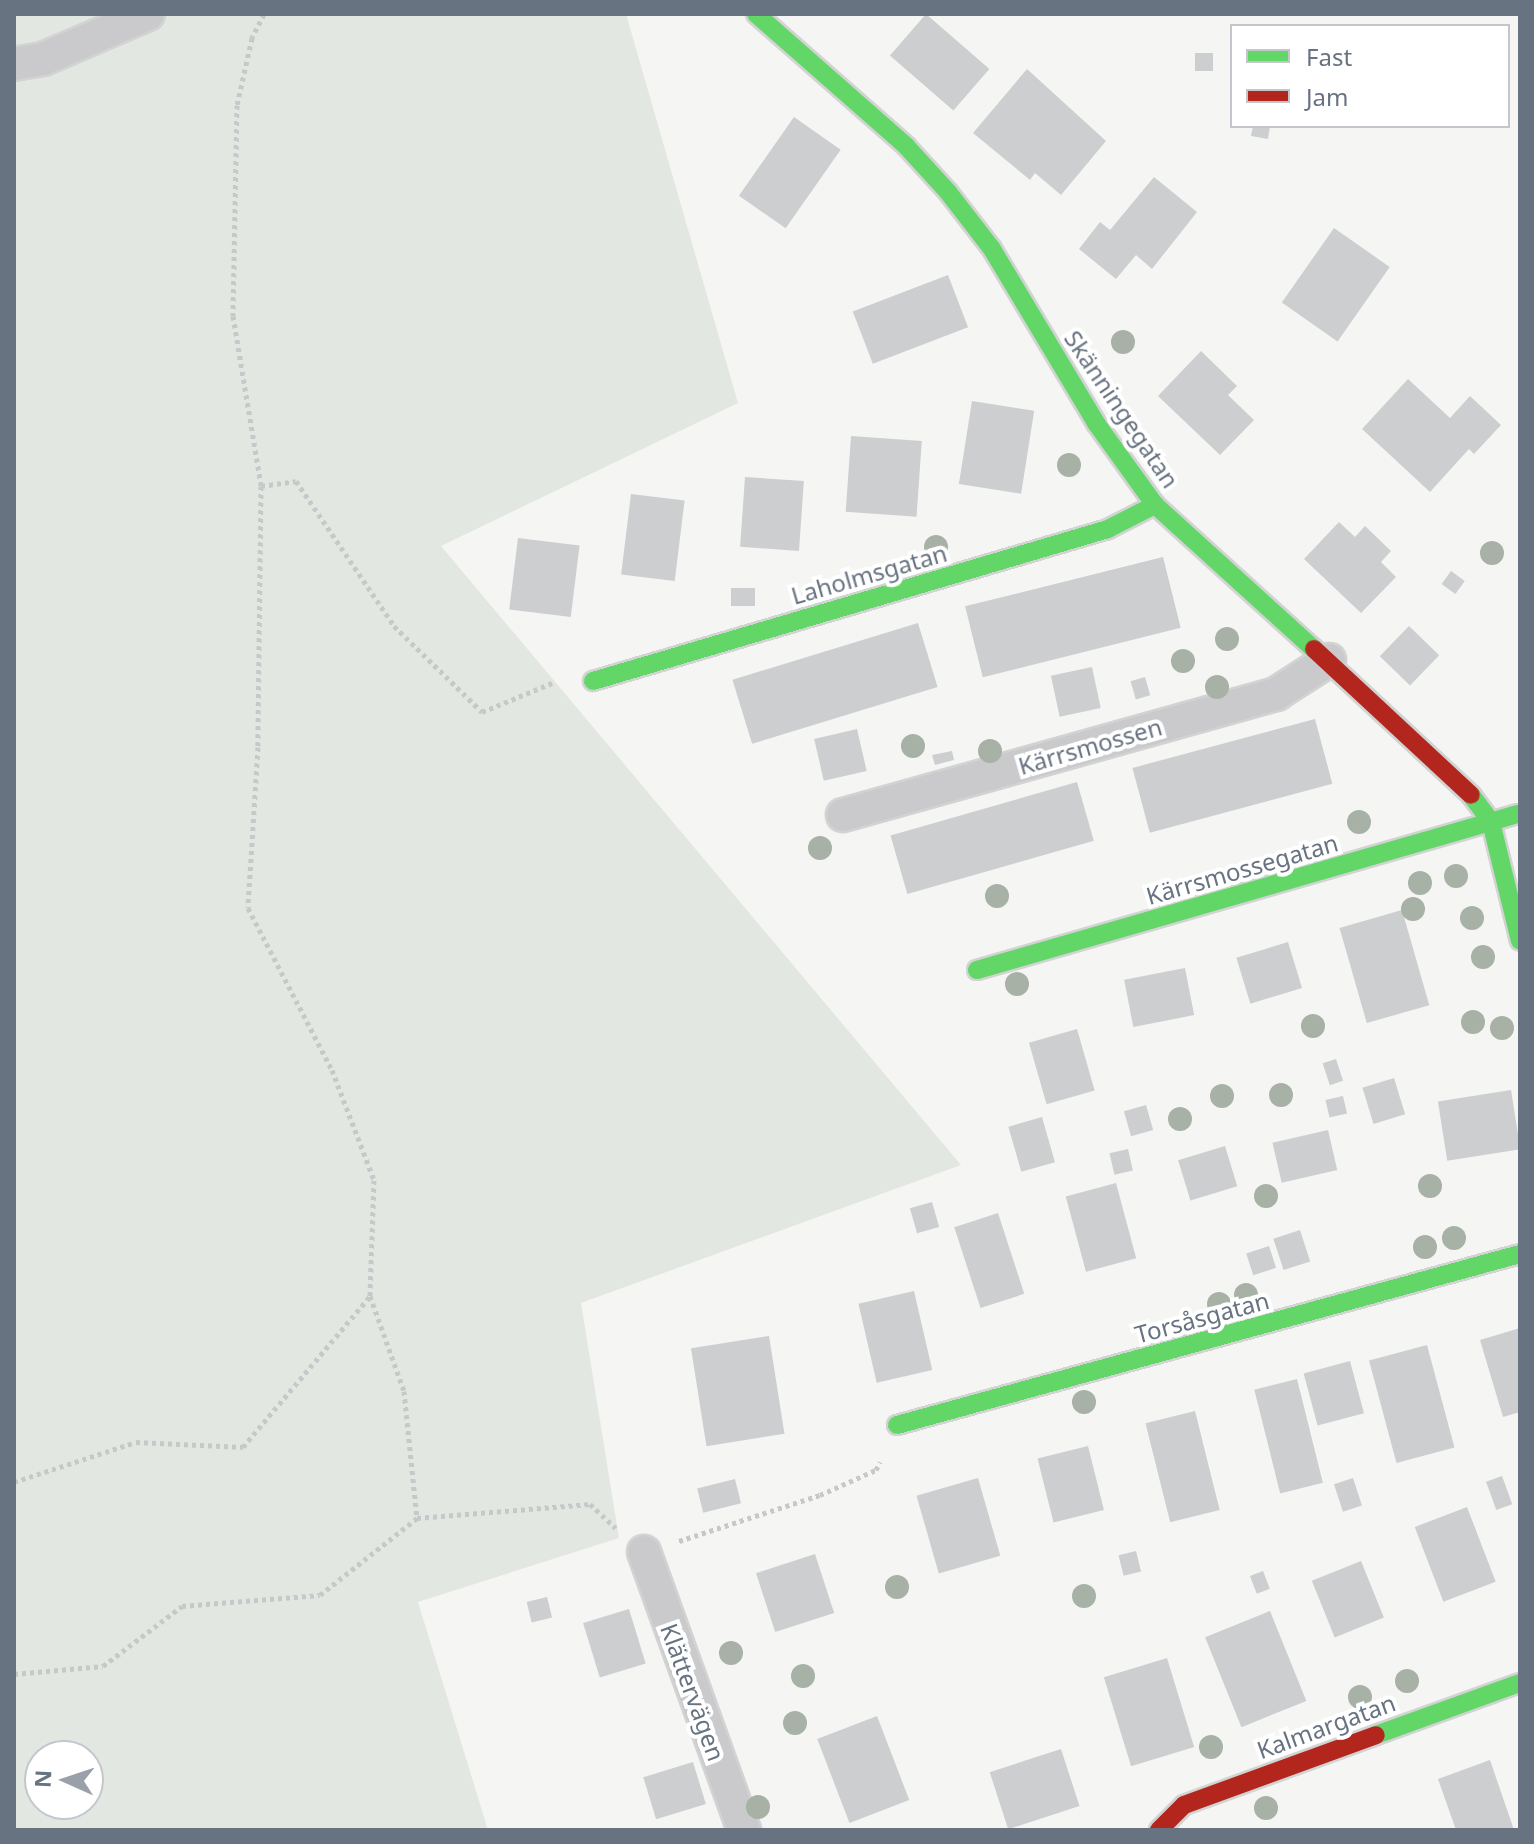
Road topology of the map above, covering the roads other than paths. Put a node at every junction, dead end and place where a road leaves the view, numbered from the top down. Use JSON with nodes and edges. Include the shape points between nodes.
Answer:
{"nodes":[{"id":1,"x":148,"y":14,"type":"edge"},
{"id":2,"x":756,"y":14,"type":"edge"},
{"id":3,"x":14,"y":64,"type":"edge"},
{"id":4,"x":1155,"y":505,"type":"junction"},
{"id":5,"x":1329,"y":660,"type":"junction"},
{"id":6,"x":593,"y":681,"type":"road end"},
{"id":7,"x":1520,"y":813,"type":"edge"},
{"id":8,"x":843,"y":815,"type":"dead end"},
{"id":9,"x":1491,"y":822,"type":"junction"},
{"id":10,"x":1520,"y":941,"type":"edge"},
{"id":11,"x":977,"y":970,"type":"dead end"},
{"id":12,"x":1520,"y":1254,"type":"edge"},
{"id":13,"x":897,"y":1425,"type":"road end"},
{"id":14,"x":644,"y":1552,"type":"road end"},
{"id":15,"x":1520,"y":1683,"type":"edge"},
{"id":16,"x":744,"y":1830,"type":"edge"},
{"id":17,"x":1159,"y":1830,"type":"edge"}],
"edges":[{"from":1,"to":3,"type":"street","via":[[43,59]]},
{"from":2,"to":4,"type":"street","name":"Skänningegatan","via":[[906,146],[948,192],[992,249],[1096,423]]},
{"from":4,"to":5,"type":"street","name":"Skänningegatan"},
{"from":4,"to":6,"type":"street","name":"Laholmsgatan","via":[[1108,529],[1011,560]]},
{"from":5,"to":8,"type":"street","name":"Kärrsmossen","via":[[1276,694]]},
{"from":5,"to":9,"type":"street","name":"Skänningegatan","via":[[1461,782]]},
{"from":7,"to":9,"type":"street","name":"Kärrsmossegatan"},
{"from":9,"to":10,"type":"street","name":"Skänningegatan"},
{"from":9,"to":11,"type":"street","name":"Kärrsmossegatan"},
{"from":12,"to":13,"type":"street","name":"Torsåsgatan"},
{"from":14,"to":16,"type":"street","name":"Klättervägen"},
{"from":15,"to":17,"type":"street","name":"Kalmargatan","via":[[1184,1805]]}]}
